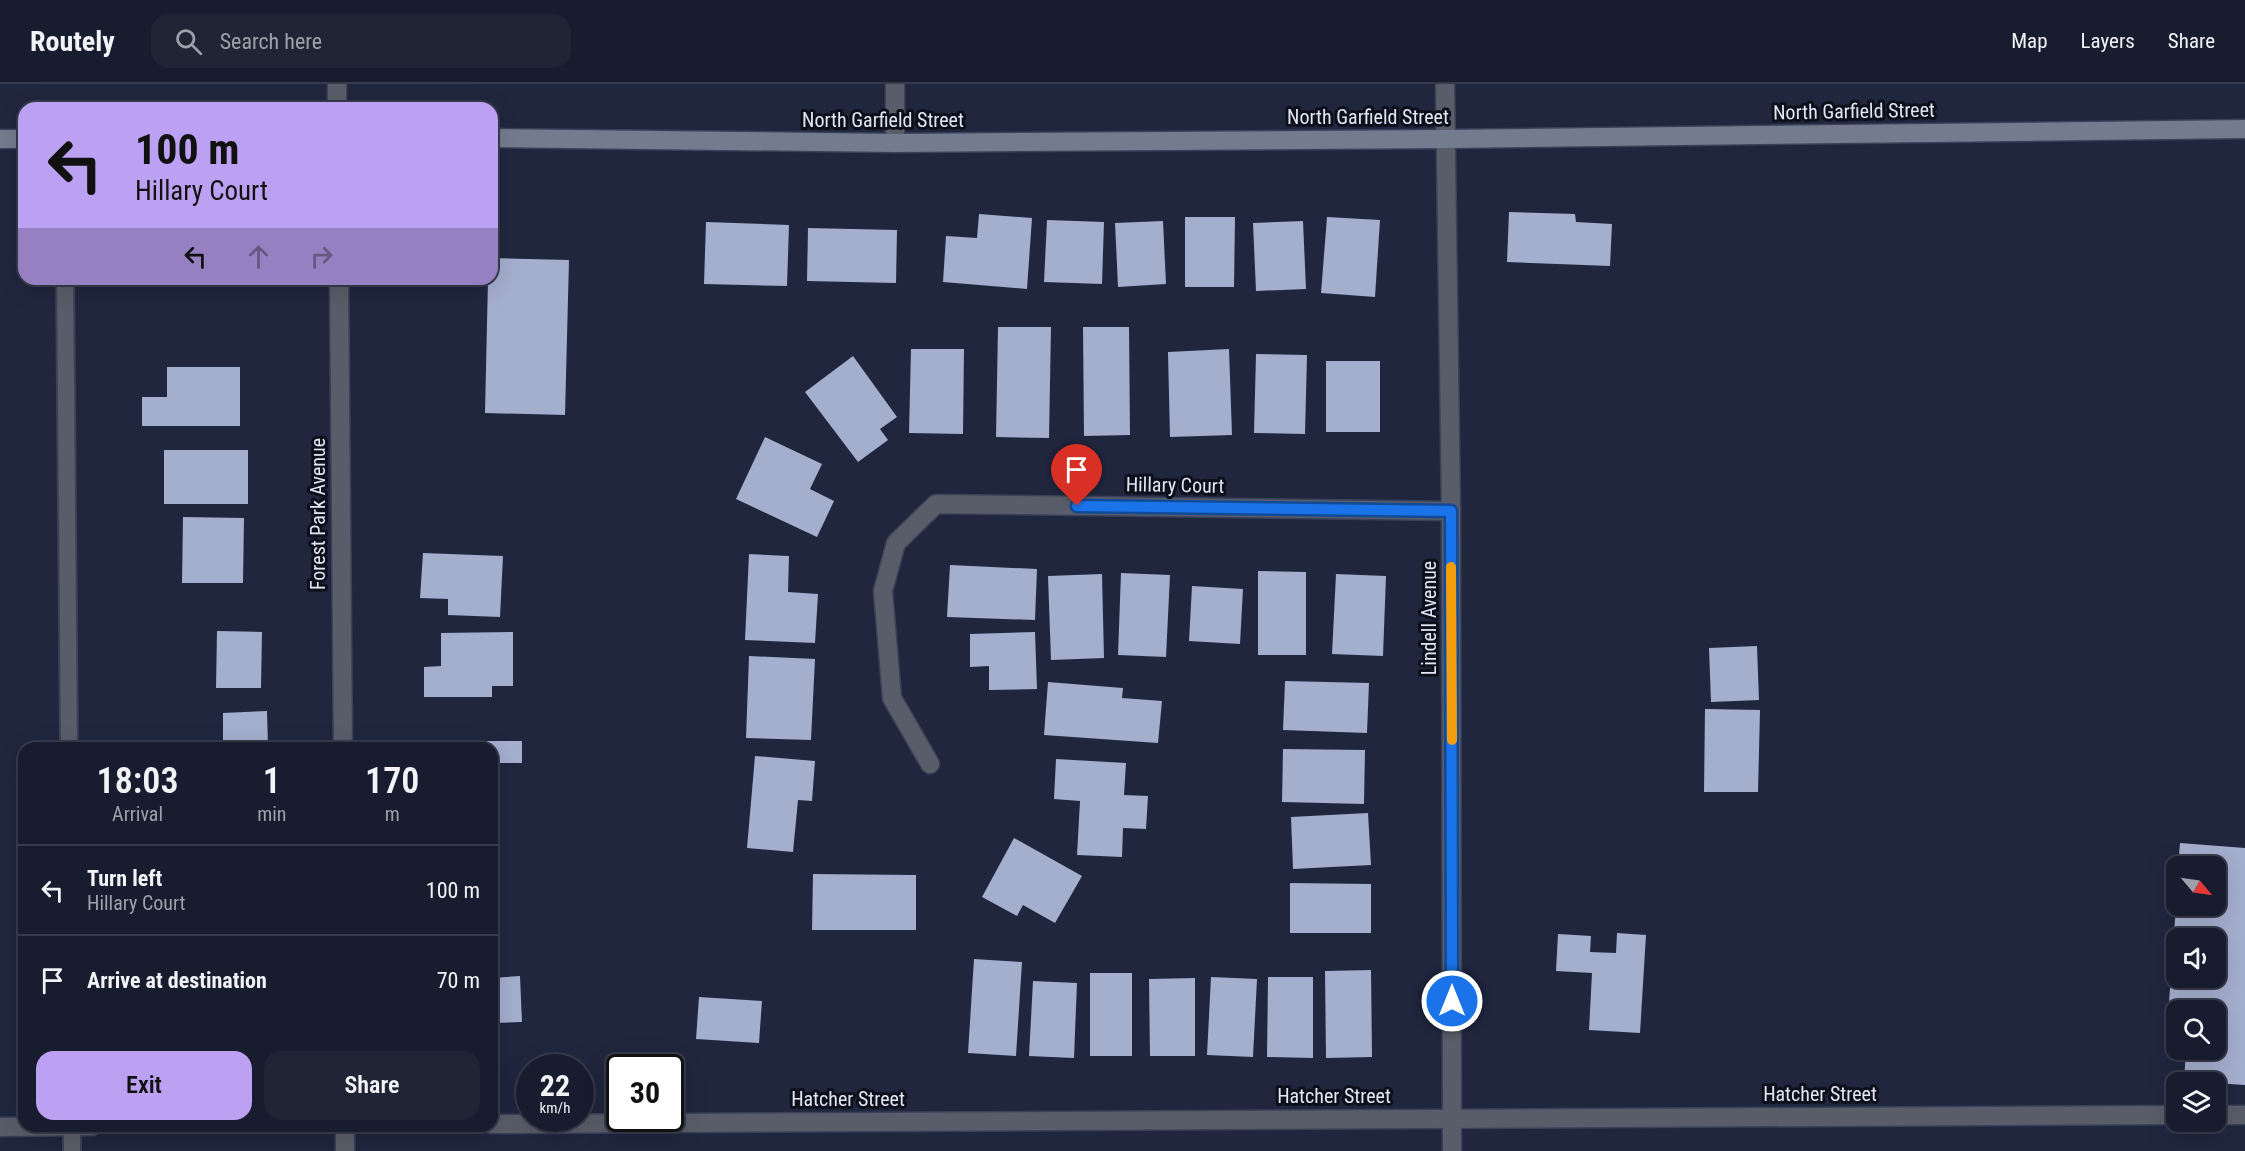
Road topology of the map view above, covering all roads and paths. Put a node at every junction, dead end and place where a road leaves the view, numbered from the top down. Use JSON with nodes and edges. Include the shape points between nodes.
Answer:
{"nodes":[{"id":1,"x":337,"y":84,"type":"edge"},
{"id":2,"x":895,"y":84,"type":"edge"},
{"id":3,"x":1445,"y":84,"type":"edge"},
{"id":4,"x":338,"y":102,"type":"edge"},
{"id":5,"x":2245,"y":129,"type":"edge"},
{"id":6,"x":498,"y":138,"type":"edge"},
{"id":7,"x":0,"y":139,"type":"edge"},
{"id":8,"x":18,"y":139,"type":"edge"},
{"id":9,"x":1445,"y":140,"type":"junction"},
{"id":10,"x":894,"y":143,"type":"junction"},
{"id":11,"x":65,"y":285,"type":"edge"},
{"id":12,"x":339,"y":285,"type":"edge"},
{"id":13,"x":1451,"y":511,"type":"junction"},
{"id":14,"x":69,"y":742,"type":"edge"},
{"id":15,"x":343,"y":742,"type":"edge"},
{"id":16,"x":930,"y":764,"type":"dead end"},
{"id":17,"x":2166,"y":1115,"type":"edge"},
{"id":18,"x":2226,"y":1115,"type":"edge"},
{"id":19,"x":2245,"y":1115,"type":"edge"},
{"id":20,"x":1453,"y":1118,"type":"junction"},
{"id":21,"x":498,"y":1124,"type":"edge"},
{"id":22,"x":0,"y":1127,"type":"edge"},
{"id":23,"x":18,"y":1127,"type":"edge"},
{"id":24,"x":72,"y":1132,"type":"edge"},
{"id":25,"x":345,"y":1132,"type":"edge"},
{"id":26,"x":72,"y":1151,"type":"edge"},
{"id":27,"x":345,"y":1151,"type":"edge"},
{"id":28,"x":1452,"y":1151,"type":"edge"}],
"edges":[{"from":1,"to":4,"type":"street"},
{"from":2,"to":10,"type":"street"},
{"from":3,"to":9,"type":"street","name":"Lindell Avenue"},
{"from":5,"to":9,"type":"street","name":"North Garfield Street"},
{"from":6,"to":10,"type":"street","name":"North Garfield Street"},
{"from":7,"to":8,"type":"street"},
{"from":9,"to":10,"type":"street","name":"North Garfield Street"},
{"from":9,"to":13,"type":"street","name":"Lindell Avenue"},
{"from":11,"to":14,"type":"lane"},
{"from":12,"to":15,"type":"street","name":"Forest Park Avenue"},
{"from":13,"to":16,"type":"street","name":"Hillary Court","via":[[936,504],[896,543],[883,591],[892,698]]},
{"from":13,"to":20,"type":"street","name":"Lindell Avenue"},
{"from":17,"to":20,"type":"street","name":"Hatcher Street"},
{"from":18,"to":19,"type":"street"},
{"from":20,"to":21,"type":"street","name":"Hatcher Street"},
{"from":20,"to":28,"type":"street","name":"Lindell Avenue"},
{"from":22,"to":23,"type":"street"},
{"from":24,"to":26,"type":"lane"},
{"from":25,"to":27,"type":"street"}]}
